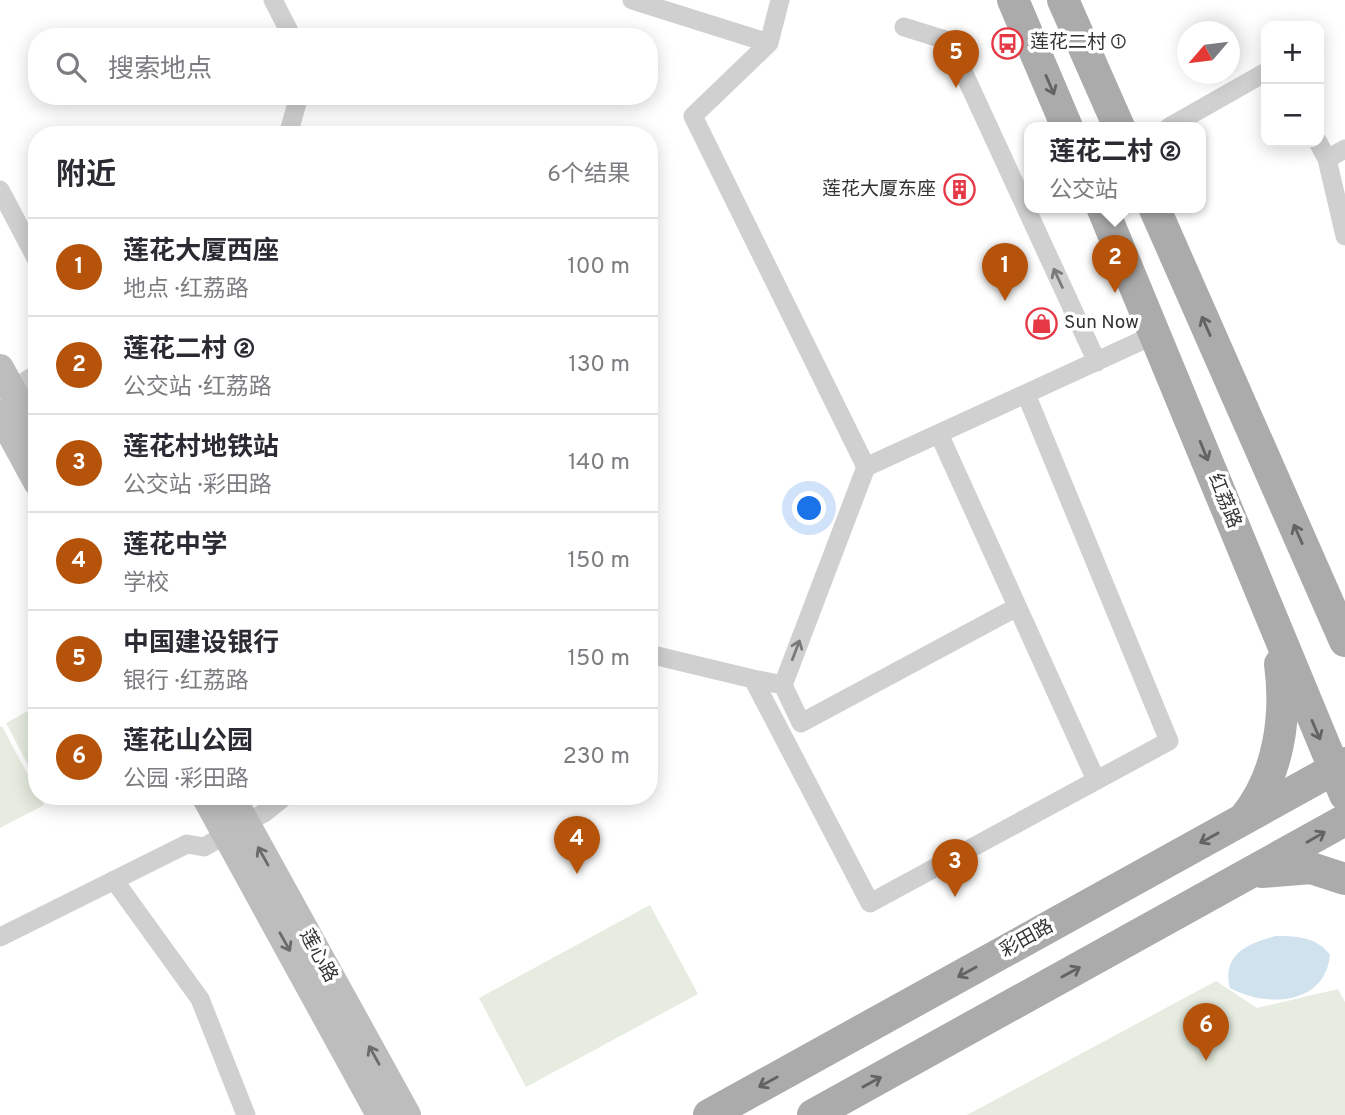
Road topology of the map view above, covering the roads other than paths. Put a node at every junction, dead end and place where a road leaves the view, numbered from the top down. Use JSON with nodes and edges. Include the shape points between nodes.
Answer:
{"nodes":[{"id":1,"x":273,"y":0,"type":"edge"},
{"id":2,"x":632,"y":0,"type":"edge"},
{"id":3,"x":780,"y":0,"type":"edge"},
{"id":4,"x":1013,"y":0,"type":"edge"},
{"id":5,"x":1063,"y":0,"type":"edge"},
{"id":6,"x":904,"y":27,"type":"dead end"},
{"id":7,"x":287,"y":28,"type":"edge"},
{"id":8,"x":769,"y":43,"type":"junction"},
{"id":9,"x":745,"y":66,"type":"dead end"},
{"id":10,"x":1261,"y":75,"type":"edge"},
{"id":11,"x":296,"y":105,"type":"edge"},
{"id":12,"x":1065,"y":122,"type":"edge"},
{"id":13,"x":1117,"y":122,"type":"edge"},
{"id":14,"x":1178,"y":122,"type":"edge"},
{"id":15,"x":291,"y":126,"type":"edge"},
{"id":16,"x":1321,"y":147,"type":"edge"},
{"id":17,"x":1345,"y":149,"type":"edge"},
{"id":18,"x":1328,"y":159,"type":"junction"},
{"id":19,"x":0,"y":190,"type":"edge"},
{"id":20,"x":1024,"y":203,"type":"edge"},
{"id":21,"x":1029,"y":213,"type":"edge"},
{"id":22,"x":1105,"y":213,"type":"edge"},
{"id":23,"x":1157,"y":213,"type":"edge"},
{"id":24,"x":1345,"y":236,"type":"edge"},
{"id":25,"x":28,"y":243,"type":"edge"},
{"id":26,"x":1156,"y":334,"type":"junction"},
{"id":27,"x":1097,"y":362,"type":"junction"},
{"id":28,"x":28,"y":380,"type":"edge"},
{"id":29,"x":3,"y":392,"type":"edge"},
{"id":30,"x":1235,"y":392,"type":"junction"},
{"id":31,"x":1027,"y":394,"type":"junction"},
{"id":32,"x":1189,"y":412,"type":"junction"},
{"id":33,"x":28,"y":424,"type":"edge"},
{"id":34,"x":939,"y":434,"type":"junction"},
{"id":35,"x":28,"y":458,"type":"edge"},
{"id":36,"x":866,"y":467,"type":"junction"},
{"id":37,"x":1312,"y":567,"type":"junction"},
{"id":38,"x":1266,"y":605,"type":"junction"},
{"id":39,"x":1016,"y":608,"type":"junction"},
{"id":40,"x":1345,"y":623,"type":"edge"},
{"id":41,"x":1345,"y":641,"type":"edge"},
{"id":42,"x":658,"y":656,"type":"edge"},
{"id":43,"x":753,"y":680,"type":"junction"},
{"id":44,"x":783,"y":685,"type":"junction"},
{"id":45,"x":1341,"y":776,"type":"edge"},
{"id":46,"x":1096,"y":780,"type":"junction"},
{"id":47,"x":213,"y":805,"type":"edge"},
{"id":48,"x":232,"y":805,"type":"edge"},
{"id":49,"x":271,"y":805,"type":"edge"},
{"id":50,"x":1242,"y":820,"type":"junction"},
{"id":51,"x":1345,"y":820,"type":"edge"},
{"id":52,"x":235,"y":829,"type":"junction"},
{"id":53,"x":1243,"y":877,"type":"junction"},
{"id":54,"x":1345,"y":879,"type":"edge"},
{"id":55,"x":114,"y":880,"type":"junction"},
{"id":56,"x":0,"y":937,"type":"edge"},
{"id":57,"x":246,"y":1115,"type":"edge"},
{"id":58,"x":380,"y":1115,"type":"edge"},
{"id":59,"x":407,"y":1115,"type":"edge"},
{"id":60,"x":709,"y":1115,"type":"edge"},
{"id":61,"x":813,"y":1115,"type":"edge"}],
"edges":[{"from":1,"to":7,"type":"street"},
{"from":2,"to":8,"type":"street"},
{"from":3,"to":8,"type":"street"},
{"from":4,"to":12,"type":"main road","one_way":true},
{"from":5,"to":13,"type":"main road"},
{"from":20,"to":6,"type":"street","one_way":true,"via":[[949,40]]},
{"from":8,"to":9,"type":"street"},
{"from":8,"to":36,"type":"street","via":[[693,116]]},
{"from":10,"to":14,"type":"street"},
{"from":11,"to":15,"type":"street"},
{"from":16,"to":18,"type":"street"},
{"from":17,"to":18,"type":"street"},
{"from":18,"to":24,"type":"street"},
{"from":19,"to":25,"type":"street"},
{"from":27,"to":21,"type":"street","one_way":true},
{"from":22,"to":26,"type":"main road","name":"红荔路"},
{"from":30,"to":23,"type":"main road","one_way":true},
{"from":26,"to":27,"type":"street"},
{"from":26,"to":32,"type":"main road","name":"红荔路"},
{"from":27,"to":31,"type":"street"},
{"from":28,"to":29,"type":"street"},
{"from":29,"to":33,"type":"main road"},
{"from":29,"to":35,"type":"main road"},
{"from":30,"to":32,"type":"main road"},
{"from":37,"to":30,"type":"main road","one_way":true},
{"from":31,"to":34,"type":"street"},
{"from":31,"to":46,"type":"street","via":[[1170,741]]},
{"from":32,"to":38,"type":"main road","name":"红荔路","one_way":true},
{"from":34,"to":36,"type":"street"},
{"from":34,"to":39,"type":"street"},
{"from":44,"to":36,"type":"street","one_way":true},
{"from":37,"to":40,"type":"main road"},
{"from":37,"to":41,"type":"main road"},
{"from":38,"to":45,"type":"main road","name":"红荔路","one_way":true},
{"from":38,"to":50,"type":"main road","via":[[1280,665],[1282,722],[1270,772]]},
{"from":39,"to":44,"type":"street","via":[[801,723]]},
{"from":39,"to":46,"type":"street"},
{"from":42,"to":43,"type":"street"},
{"from":43,"to":44,"type":"street"},
{"from":43,"to":46,"type":"street","via":[[870,903]]},
{"from":45,"to":50,"type":"main road","name":"彩田路"},
{"from":47,"to":52,"type":"main road","name":"莲心路"},
{"from":48,"to":52,"type":"main road","name":"莲心路"},
{"from":49,"to":52,"type":"street"},
{"from":50,"to":60,"type":"main road","name":"彩田路","one_way":true},
{"from":53,"to":51,"type":"main road","one_way":true},
{"from":52,"to":55,"type":"street","via":[[205,847],[187,844]]},
{"from":52,"to":58,"type":"main road","name":"莲心路","one_way":true},
{"from":59,"to":52,"type":"main road","name":"莲心路","one_way":true},
{"from":53,"to":54,"type":"main road","via":[[1276,869],[1311,868]]},
{"from":61,"to":53,"type":"main road","one_way":true},
{"from":55,"to":56,"type":"street"},
{"from":55,"to":57,"type":"street","via":[[200,999]]}]}
